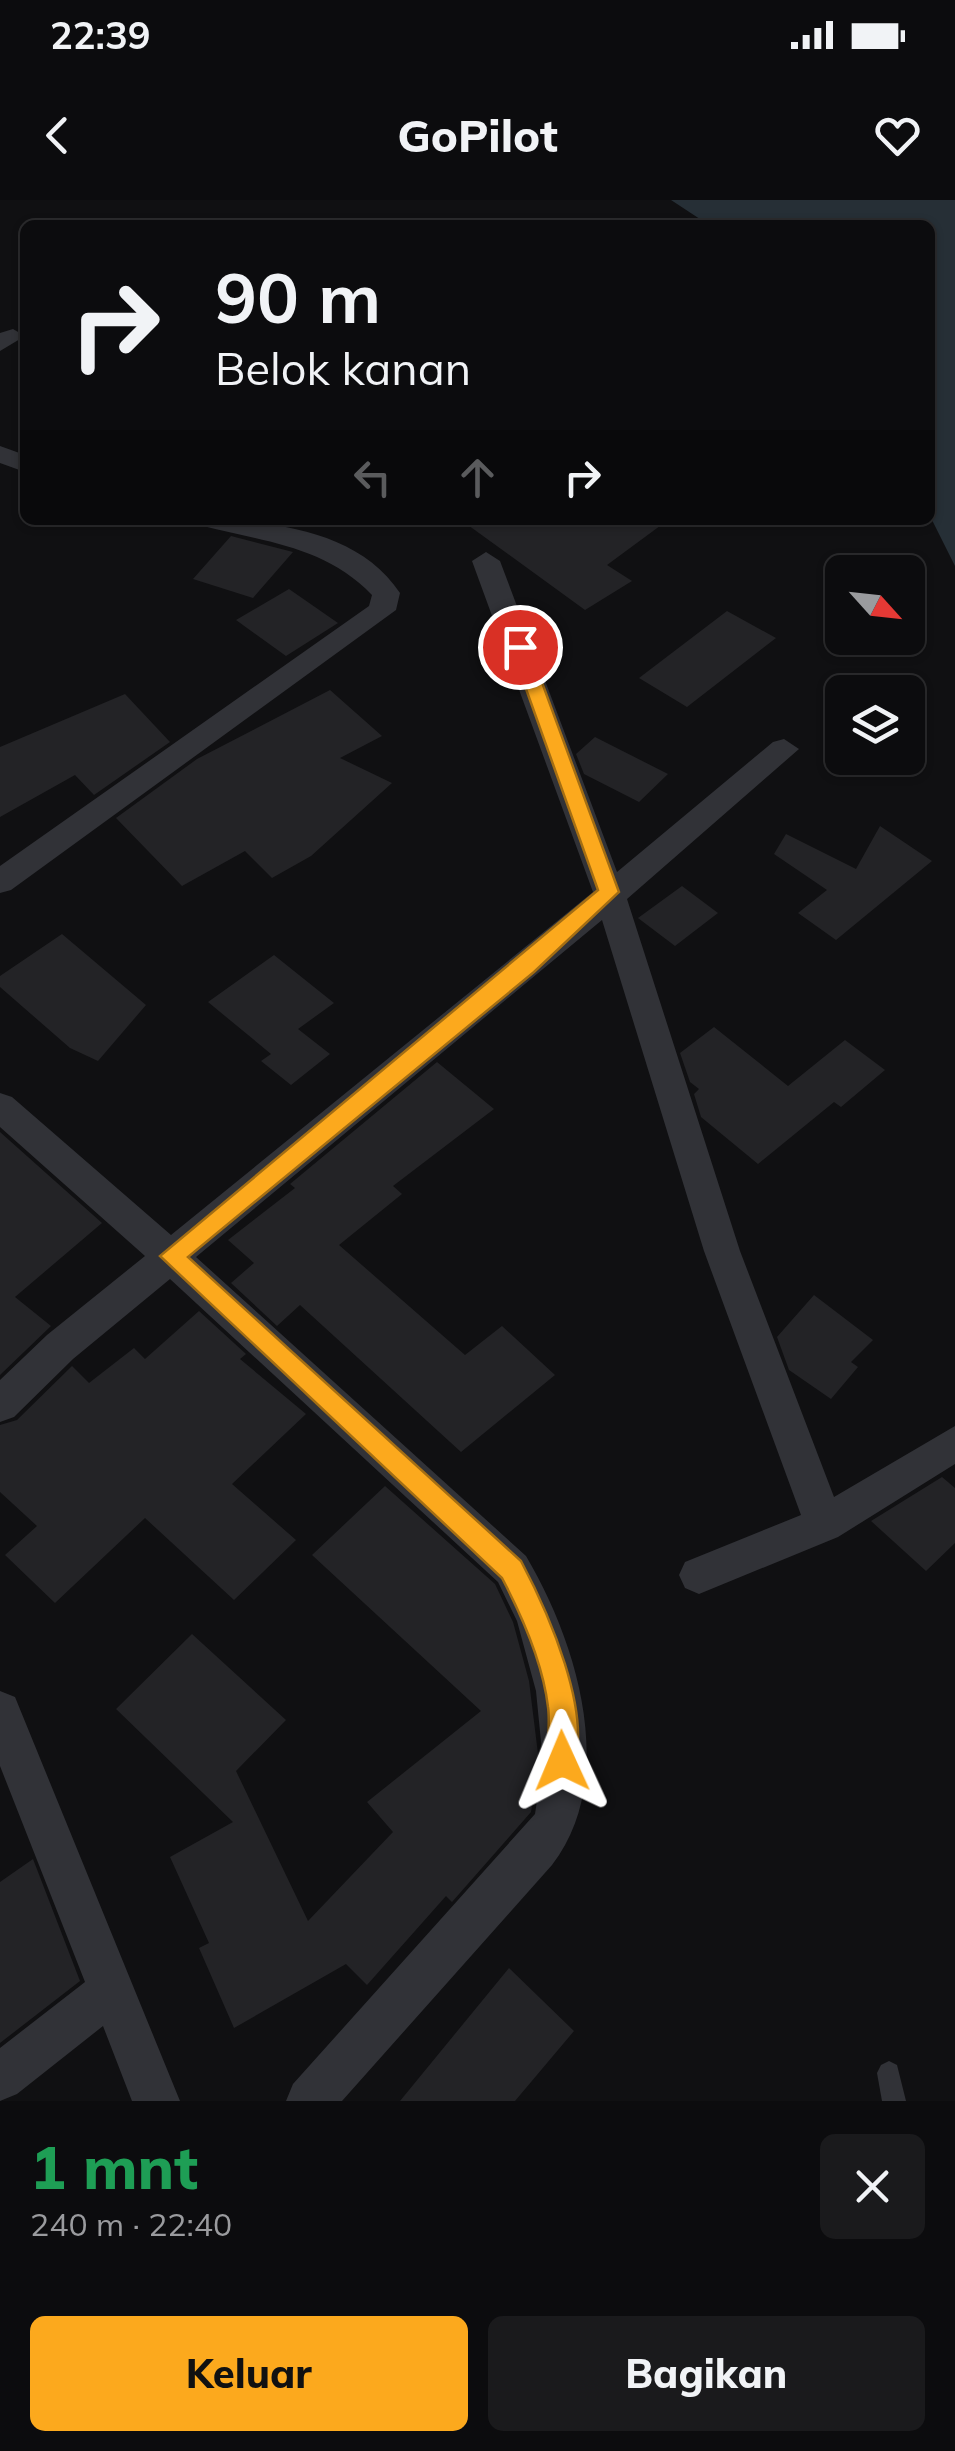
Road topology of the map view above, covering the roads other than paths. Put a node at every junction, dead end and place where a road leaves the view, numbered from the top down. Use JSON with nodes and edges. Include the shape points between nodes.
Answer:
{"nodes":[{"id":1,"x":233,"y":525,"type":"edge"},
{"id":2,"x":486,"y":561,"type":"dead end"},
{"id":3,"x":784,"y":749,"type":"dead end"},
{"id":4,"x":0,"y":882,"type":"edge"},
{"id":5,"x":609,"y":892,"type":"junction"},
{"id":6,"x":0,"y":1107,"type":"edge"},
{"id":7,"x":172,"y":1256,"type":"junction"},
{"id":8,"x":0,"y":1404,"type":"edge"},
{"id":9,"x":955,"y":1443,"type":"edge"},
{"id":10,"x":824,"y":1524,"type":"junction"},
{"id":11,"x":699,"y":1574,"type":"dead end"},
{"id":12,"x":0,"y":1712,"type":"edge"},
{"id":13,"x":112,"y":1990,"type":"junction"},
{"id":14,"x":888,"y":2073,"type":"dead end"},
{"id":15,"x":0,"y":2078,"type":"edge"},
{"id":16,"x":156,"y":2101,"type":"edge"},
{"id":17,"x":310,"y":2101,"type":"edge"},
{"id":18,"x":894,"y":2101,"type":"edge"}],
"edges":[{"from":1,"to":4,"type":"street","via":[[354,560],[386,593],[382,610]]},
{"from":2,"to":5,"type":"street"},
{"from":3,"to":5,"type":"street"},
{"from":5,"to":7,"type":"street"},
{"from":5,"to":10,"type":"street","via":[[722,1252]]},
{"from":6,"to":7,"type":"street"},
{"from":7,"to":8,"type":"street"},
{"from":7,"to":17,"type":"street","via":[[512,1569],[532,1608],[562,1705],[563,1789],[556,1820]]},
{"from":9,"to":10,"type":"street"},
{"from":10,"to":11,"type":"street"},
{"from":12,"to":13,"type":"street"},
{"from":13,"to":15,"type":"street"},
{"from":13,"to":16,"type":"street"},
{"from":14,"to":18,"type":"lane"}]}
